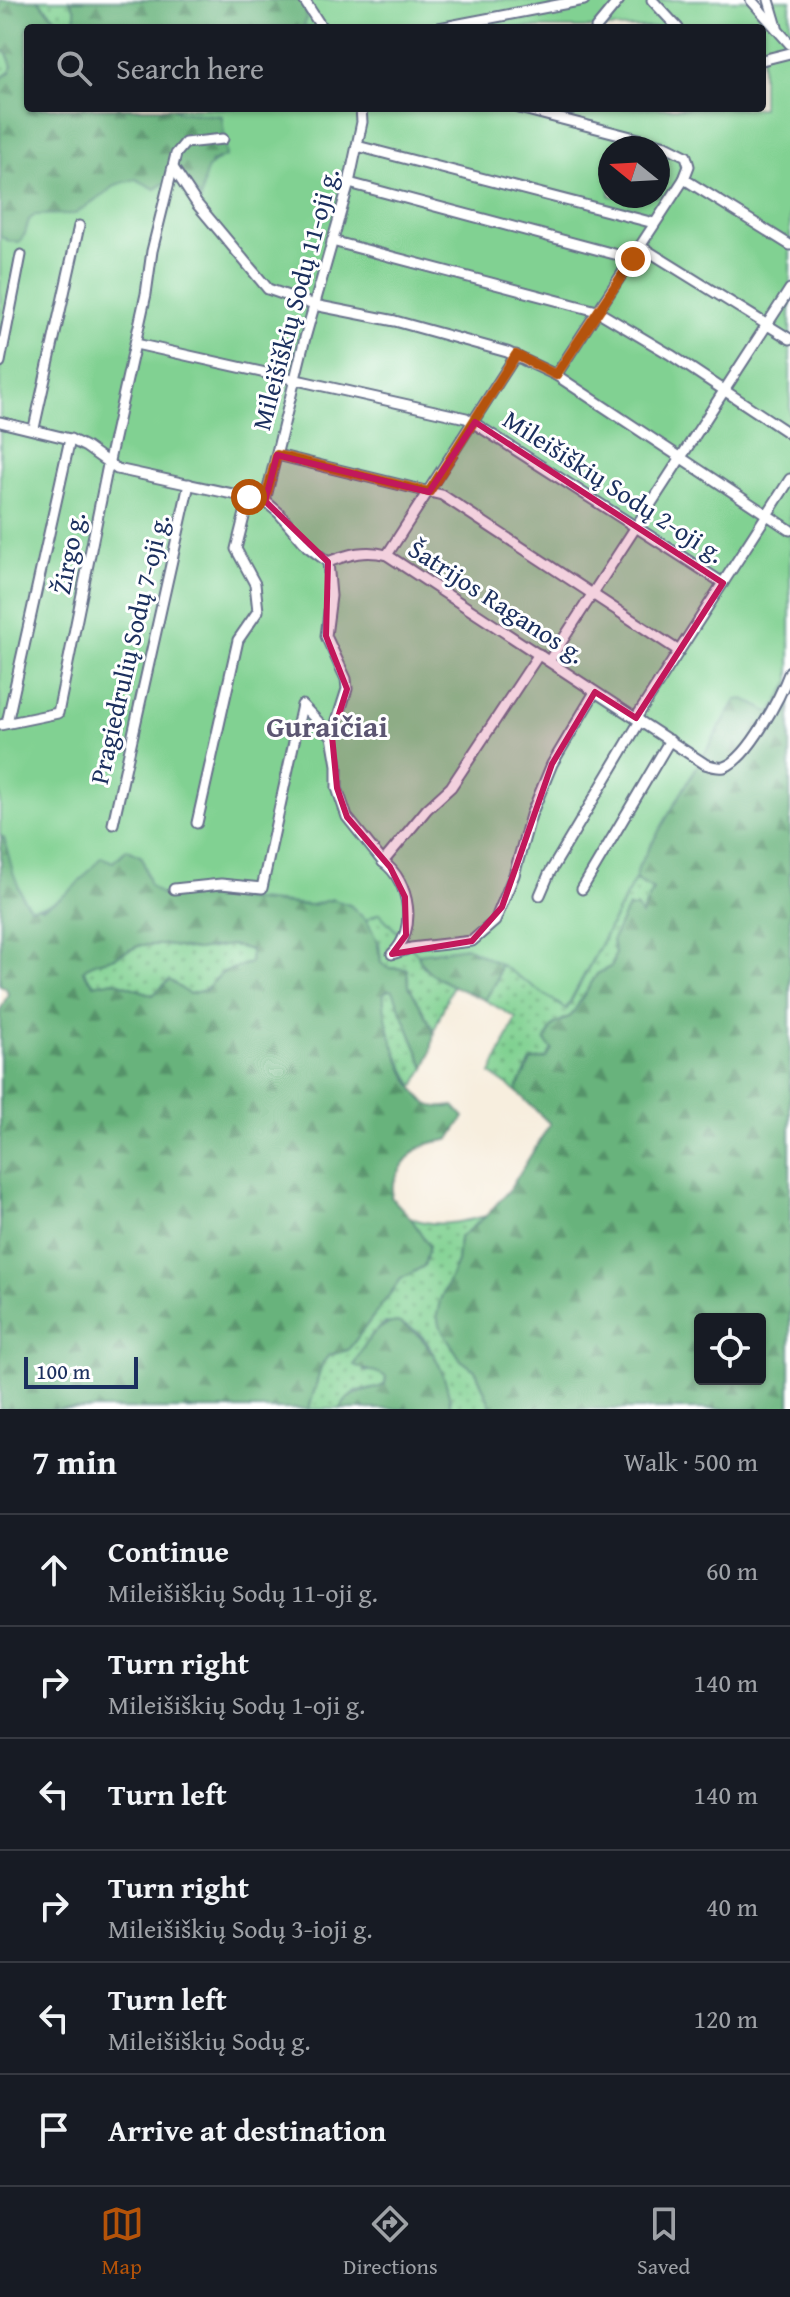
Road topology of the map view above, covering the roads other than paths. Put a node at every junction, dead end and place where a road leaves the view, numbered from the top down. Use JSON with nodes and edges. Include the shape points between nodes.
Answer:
{"nodes":[{"id":1,"x":304,"y":0,"type":"edge"},
{"id":2,"x":584,"y":0,"type":"edge"},
{"id":3,"x":619,"y":0,"type":"edge"},
{"id":4,"x":652,"y":0,"type":"edge"},
{"id":5,"x":751,"y":0,"type":"edge"},
{"id":6,"x":769,"y":0,"type":"edge"},
{"id":7,"x":319,"y":24,"type":"edge"},
{"id":8,"x":460,"y":24,"type":"edge"},
{"id":9,"x":599,"y":24,"type":"edge"},
{"id":10,"x":674,"y":24,"type":"edge"},
{"id":11,"x":778,"y":30,"type":"junction"},
{"id":12,"x":790,"y":44,"type":"edge"},
{"id":13,"x":790,"y":53,"type":"edge"},
{"id":14,"x":766,"y":59,"type":"edge"},
{"id":15,"x":361,"y":112,"type":"edge"},
{"id":16,"x":534,"y":112,"type":"edge"},
{"id":17,"x":223,"y":139,"type":"dead end"},
{"id":18,"x":357,"y":146,"type":"junction"},
{"id":19,"x":174,"y":169,"type":"junction"},
{"id":20,"x":684,"y":179,"type":"junction"},
{"id":21,"x":349,"y":183,"type":"junction"},
{"id":22,"x":654,"y":223,"type":"junction"},
{"id":23,"x":79,"y":226,"type":"dead end"},
{"id":24,"x":332,"y":241,"type":"junction"},
{"id":25,"x":790,"y":245,"type":"edge"},
{"id":26,"x":640,"y":246,"type":"junction"},
{"id":27,"x":21,"y":255,"type":"dead end"},
{"id":28,"x":633,"y":259,"type":"junction"},
{"id":29,"x":790,"y":289,"type":"edge"},
{"id":30,"x":314,"y":305,"type":"junction"},
{"id":31,"x":597,"y":311,"type":"junction"},
{"id":32,"x":767,"y":324,"type":"junction"},
{"id":33,"x":790,"y":339,"type":"edge"},
{"id":34,"x":136,"y":344,"type":"junction"},
{"id":35,"x":516,"y":355,"type":"junction"},
{"id":36,"x":0,"y":362,"type":"edge"},
{"id":37,"x":556,"y":375,"type":"junction"},
{"id":38,"x":296,"y":382,"type":"junction"},
{"id":39,"x":724,"y":392,"type":"junction"},
{"id":40,"x":0,"y":422,"type":"edge"},
{"id":41,"x":475,"y":422,"type":"junction"},
{"id":42,"x":34,"y":428,"type":"junction"},
{"id":43,"x":790,"y":434,"type":"edge"},
{"id":44,"x":70,"y":439,"type":"junction"},
{"id":45,"x":277,"y":455,"type":"junction"},
{"id":46,"x":680,"y":459,"type":"junction"},
{"id":47,"x":108,"y":465,"type":"junction"},
{"id":48,"x":790,"y":479,"type":"edge"},
{"id":49,"x":189,"y":484,"type":"junction"},
{"id":50,"x":429,"y":492,"type":"junction"},
{"id":51,"x":249,"y":497,"type":"junction"},
{"id":52,"x":265,"y":501,"type":"junction"},
{"id":53,"x":767,"y":516,"type":"junction"},
{"id":54,"x":637,"y":528,"type":"junction"},
{"id":55,"x":790,"y":530,"type":"edge"},
{"id":56,"x":387,"y":555,"type":"junction"},
{"id":57,"x":328,"y":562,"type":"junction"},
{"id":58,"x":723,"y":583,"type":"junction"},
{"id":59,"x":592,"y":595,"type":"junction"},
{"id":60,"x":679,"y":651,"type":"junction"},
{"id":61,"x":539,"y":654,"type":"junction"},
{"id":62,"x":549,"y":661,"type":"junction"},
{"id":63,"x":790,"y":671,"type":"edge"},
{"id":64,"x":595,"y":692,"type":"junction"},
{"id":65,"x":638,"y":720,"type":"junction"},
{"id":66,"x":4,"y":724,"type":"edge"},
{"id":67,"x":332,"y":736,"type":"junction"},
{"id":68,"x":670,"y":740,"type":"junction"},
{"id":69,"x":197,"y":823,"type":"dead end"},
{"id":70,"x":113,"y":824,"type":"dead end"},
{"id":71,"x":383,"y":862,"type":"junction"},
{"id":72,"x":174,"y":889,"type":"dead end"},
{"id":73,"x":582,"y":889,"type":"dead end"},
{"id":74,"x":540,"y":895,"type":"dead end"}],
"edges":[{"from":1,"to":7,"type":"street"},
{"from":2,"to":8,"type":"street"},
{"from":3,"to":9,"type":"street"},
{"from":4,"to":10,"type":"street"},
{"from":5,"to":11,"type":"street"},
{"from":6,"to":11,"type":"street"},
{"from":11,"to":12,"type":"street"},
{"from":13,"to":14,"type":"street"},
{"from":15,"to":18,"type":"street","name":"Mileišiškių Sodų 11-oji g."},
{"from":16,"to":20,"type":"street","via":[[678,150],[688,161]]},
{"from":17,"to":19,"type":"street","name":"Žirgo g.","via":[[185,143],[176,154]]},
{"from":18,"to":21,"type":"street","name":"Mileišiškių Sodų 11-oji g."},
{"from":18,"to":22,"type":"street"},
{"from":19,"to":30,"type":"street","via":[[261,283]]},
{"from":19,"to":34,"type":"street","name":"Žirgo g.","via":[[152,251]]},
{"from":20,"to":22,"type":"street"},
{"from":20,"to":25,"type":"street"},
{"from":21,"to":24,"type":"street","name":"Mileišiškių Sodų 11-oji g."},
{"from":21,"to":28,"type":"street"},
{"from":22,"to":26,"type":"street"},
{"from":23,"to":42,"type":"street"},
{"from":24,"to":30,"type":"street","name":"Mileišiškių Sodų 11-oji g."},
{"from":24,"to":31,"type":"street"},
{"from":26,"to":28,"type":"street"},
{"from":26,"to":32,"type":"street"},
{"from":27,"to":36,"type":"street"},
{"from":28,"to":31,"type":"street"},
{"from":29,"to":32,"type":"street"},
{"from":30,"to":35,"type":"street"},
{"from":30,"to":38,"type":"street","name":"Mileišiškių Sodų 11-oji g."},
{"from":31,"to":37,"type":"street"},
{"from":31,"to":39,"type":"street"},
{"from":32,"to":33,"type":"street"},
{"from":32,"to":39,"type":"street"},
{"from":34,"to":38,"type":"street"},
{"from":34,"to":47,"type":"street","name":"Žirgo g."},
{"from":35,"to":37,"type":"street"},
{"from":35,"to":41,"type":"street"},
{"from":37,"to":46,"type":"street"},
{"from":38,"to":41,"type":"street","name":"Mileišiškių Sodų 2-oji g."},
{"from":38,"to":45,"type":"street","name":"Mileišiškių Sodų 11-oji g."},
{"from":39,"to":43,"type":"street"},
{"from":39,"to":46,"type":"street"},
{"from":40,"to":42,"type":"street"},
{"from":41,"to":50,"type":"street"},
{"from":41,"to":54,"type":"street","name":"Mileišiškių Sodų 2-oji g."},
{"from":42,"to":44,"type":"street"},
{"from":44,"to":47,"type":"street"},
{"from":44,"to":66,"type":"street"},
{"from":45,"to":50,"type":"street"},
{"from":45,"to":52,"type":"street","name":"Mileišiškių Sodų 11-oji g."},
{"from":46,"to":53,"type":"street"},
{"from":46,"to":54,"type":"street"},
{"from":47,"to":49,"type":"street"},
{"from":47,"to":66,"type":"street","name":"Žirgo g.","via":[[58,713]]},
{"from":48,"to":53,"type":"street"},
{"from":49,"to":51,"type":"street"},
{"from":49,"to":70,"type":"street","name":"Pragiedrulių Sodų 7-oji g."},
{"from":50,"to":56,"type":"street"},
{"from":50,"to":59,"type":"street","via":[[442,495]]},
{"from":51,"to":52,"type":"street"},
{"from":51,"to":69,"type":"street","via":[[236,549],[255,584],[258,611],[238,640]]},
{"from":52,"to":57,"type":"street"},
{"from":53,"to":55,"type":"street"},
{"from":53,"to":58,"type":"street"},
{"from":54,"to":58,"type":"street","name":"Mileišiškių Sodų 2-oji g."},
{"from":54,"to":59,"type":"street"},
{"from":56,"to":57,"type":"street","name":"Šatrijos Raganos g.","via":[[364,552]]},
{"from":56,"to":61,"type":"street","name":"Šatrijos Raganos g."},
{"from":57,"to":67,"type":"street","via":[[326,636],[347,689]]},
{"from":58,"to":60,"type":"street"},
{"from":59,"to":60,"type":"street"},
{"from":59,"to":62,"type":"street"},
{"from":60,"to":65,"type":"street"},
{"from":61,"to":62,"type":"street","name":"Šatrijos Raganos g."},
{"from":61,"to":71,"type":"street","via":[[451,787]]},
{"from":62,"to":64,"type":"street","name":"Šatrijos Raganos g."},
{"from":63,"to":68,"type":"street","name":"Šatrijos Raganos g.","via":[[736,760],[723,767],[705,764]]},
{"from":64,"to":65,"type":"street","name":"Šatrijos Raganos g."},
{"from":64,"to":71,"type":"street","via":[[552,764],[495,921],[472,941],[392,954],[406,935],[407,908],[395,874]]},
{"from":65,"to":68,"type":"street","name":"Šatrijos Raganos g."},
{"from":65,"to":74,"type":"street"},
{"from":67,"to":71,"type":"street","via":[[342,808]]},
{"from":67,"to":72,"type":"street","via":[[302,705],[262,888],[221,884]]},
{"from":68,"to":73,"type":"street"}]}
